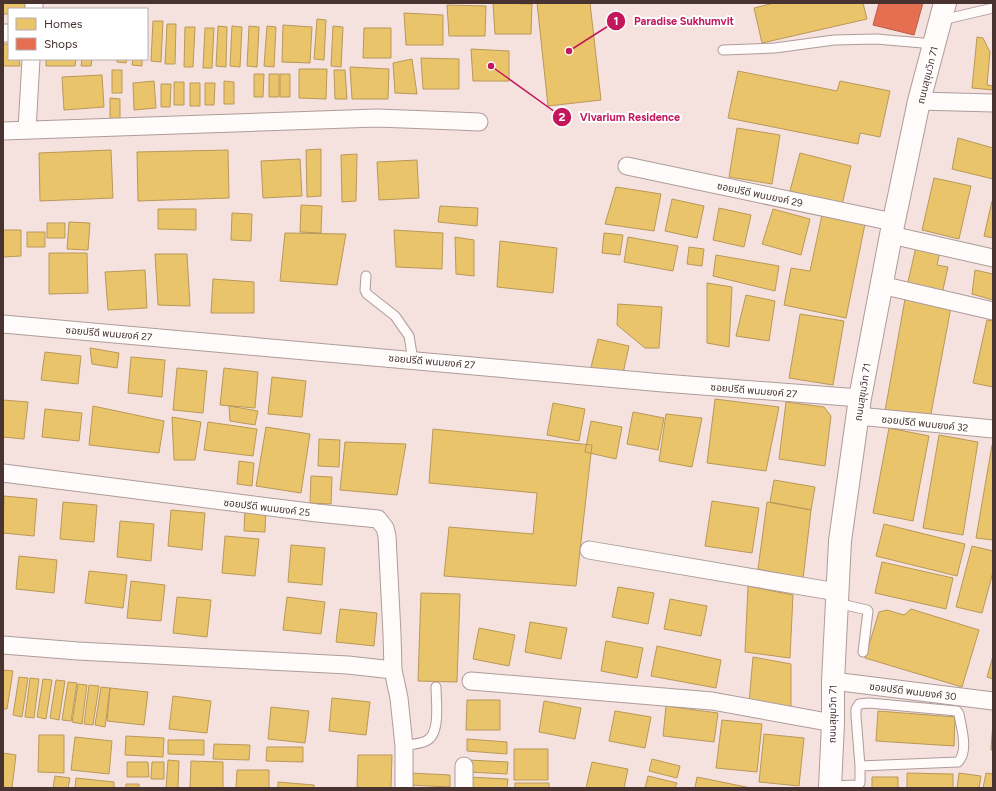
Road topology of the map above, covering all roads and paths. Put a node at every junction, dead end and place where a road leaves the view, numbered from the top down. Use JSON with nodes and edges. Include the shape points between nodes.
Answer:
{"nodes":[{"id":1,"x":993,"y":8,"type":"edge"},
{"id":2,"x":943,"y":12,"type":"edge"},
{"id":3,"x":934,"y":44,"type":"junction"},
{"id":4,"x":723,"y":50,"type":"dead end"},
{"id":5,"x":32,"y":60,"type":"edge"},
{"id":6,"x":920,"y":101,"type":"junction"},
{"id":7,"x":993,"y":103,"type":"edge"},
{"id":8,"x":479,"y":122,"type":"dead end"},
{"id":9,"x":27,"y":130,"type":"junction"},
{"id":10,"x":3,"y":131,"type":"edge"},
{"id":11,"x":627,"y":166,"type":"dead end"},
{"id":12,"x":892,"y":229,"type":"junction"},
{"id":13,"x":993,"y":258,"type":"edge"},
{"id":14,"x":366,"y":276,"type":"dead end"},
{"id":15,"x":881,"y":284,"type":"junction"},
{"id":16,"x":993,"y":310,"type":"edge"},
{"id":17,"x":3,"y":324,"type":"edge"},
{"id":18,"x":413,"y":360,"type":"junction"},
{"id":19,"x":859,"y":407,"type":"junction"},
{"id":20,"x":993,"y":429,"type":"edge"},
{"id":21,"x":3,"y":473,"type":"edge"},
{"id":22,"x":589,"y":550,"type":"dead end"},
{"id":23,"x":837,"y":597,"type":"junction"},
{"id":24,"x":3,"y":645,"type":"edge"},
{"id":25,"x":863,"y":652,"type":"dead end"},
{"id":26,"x":393,"y":670,"type":"junction"},
{"id":27,"x":471,"y":681,"type":"dead end"},
{"id":28,"x":833,"y":681,"type":"junction"},
{"id":29,"x":436,"y":687,"type":"dead end"},
{"id":30,"x":993,"y":701,"type":"edge"},
{"id":31,"x":833,"y":723,"type":"junction"},
{"id":32,"x":404,"y":746,"type":"junction"},
{"id":33,"x":464,"y":766,"type":"dead end"},
{"id":34,"x":860,"y":766,"type":"junction"},
{"id":35,"x":830,"y":787,"type":"edge"},
{"id":36,"x":404,"y":788,"type":"edge"},
{"id":37,"x":464,"y":788,"type":"edge"}],
"edges":[{"from":1,"to":2,"type":"lane"},
{"from":2,"to":3,"type":"main road","name":"ถนนสุขุมวิท 71"},
{"from":3,"to":4,"type":"lane","via":[[876,39],[834,40],[775,48]]},
{"from":3,"to":6,"type":"main road","name":"ถนนสุขุมวิท 71"},
{"from":5,"to":9,"type":"street"},
{"from":6,"to":7,"type":"street"},
{"from":6,"to":12,"type":"main road","name":"ถนนสุขุมวิท 71"},
{"from":8,"to":9,"type":"street","via":[[377,118]]},
{"from":9,"to":10,"type":"street"},
{"from":11,"to":12,"type":"street","name":"ซอยปรีดี พนมยงค์ 29"},
{"from":12,"to":13,"type":"street","name":"ซอยปรีดี พนมยงค์ 29"},
{"from":12,"to":15,"type":"main road","name":"ถนนสุขุมวิท 71"},
{"from":14,"to":18,"type":"lane","via":[[367,294],[395,316],[409,336]]},
{"from":15,"to":16,"type":"street"},
{"from":15,"to":19,"type":"main road","name":"ถนนสุขุมวิท 71"},
{"from":17,"to":18,"type":"street","name":"ซอยปรีดี พนมยงค์ 27"},
{"from":18,"to":19,"type":"street","name":"ซอยปรีดี พนมยงค์ 27","via":[[663,383]]},
{"from":19,"to":20,"type":"street","name":"ซอยปรีดี พนมยงค์ 32"},
{"from":19,"to":23,"type":"main road","name":"ถนนสุขุมวิท 71","via":[[840,541]]},
{"from":21,"to":26,"type":"street","name":"ซอยปรีดี พนมยงค์ 25","via":[[378,519],[387,536]]},
{"from":22,"to":23,"type":"street"},
{"from":23,"to":25,"type":"lane","via":[[868,611]]},
{"from":23,"to":28,"type":"main road","name":"ถนนสุขุมวิท 71"},
{"from":24,"to":26,"type":"street","via":[[348,665]]},
{"from":26,"to":32,"type":"street","name":"ซอยปรีดี พนมยงค์ 25"},
{"from":27,"to":31,"type":"street","via":[[712,701]]},
{"from":28,"to":30,"type":"street","name":"ซอยปรีดี พนมยงค์ 30"},
{"from":28,"to":31,"type":"main road","name":"ถนนสุขุมวิท 71"},
{"from":29,"to":32,"type":"lane","via":[[436,725],[433,734],[426,741]]},
{"from":31,"to":35,"type":"main road","name":"ถนนสุขุมวิท 71"},
{"from":32,"to":36,"type":"street","name":"ซอยปรีดี พนมยงค์ 25"},
{"from":33,"to":37,"type":"street"},
{"from":34,"to":34,"type":"lane","via":[[958,762],[962,758],[964,742],[959,714],[957,711],[859,704],[856,716]]},
{"from":34,"to":35,"type":"lane","via":[[860,783]]}]}
